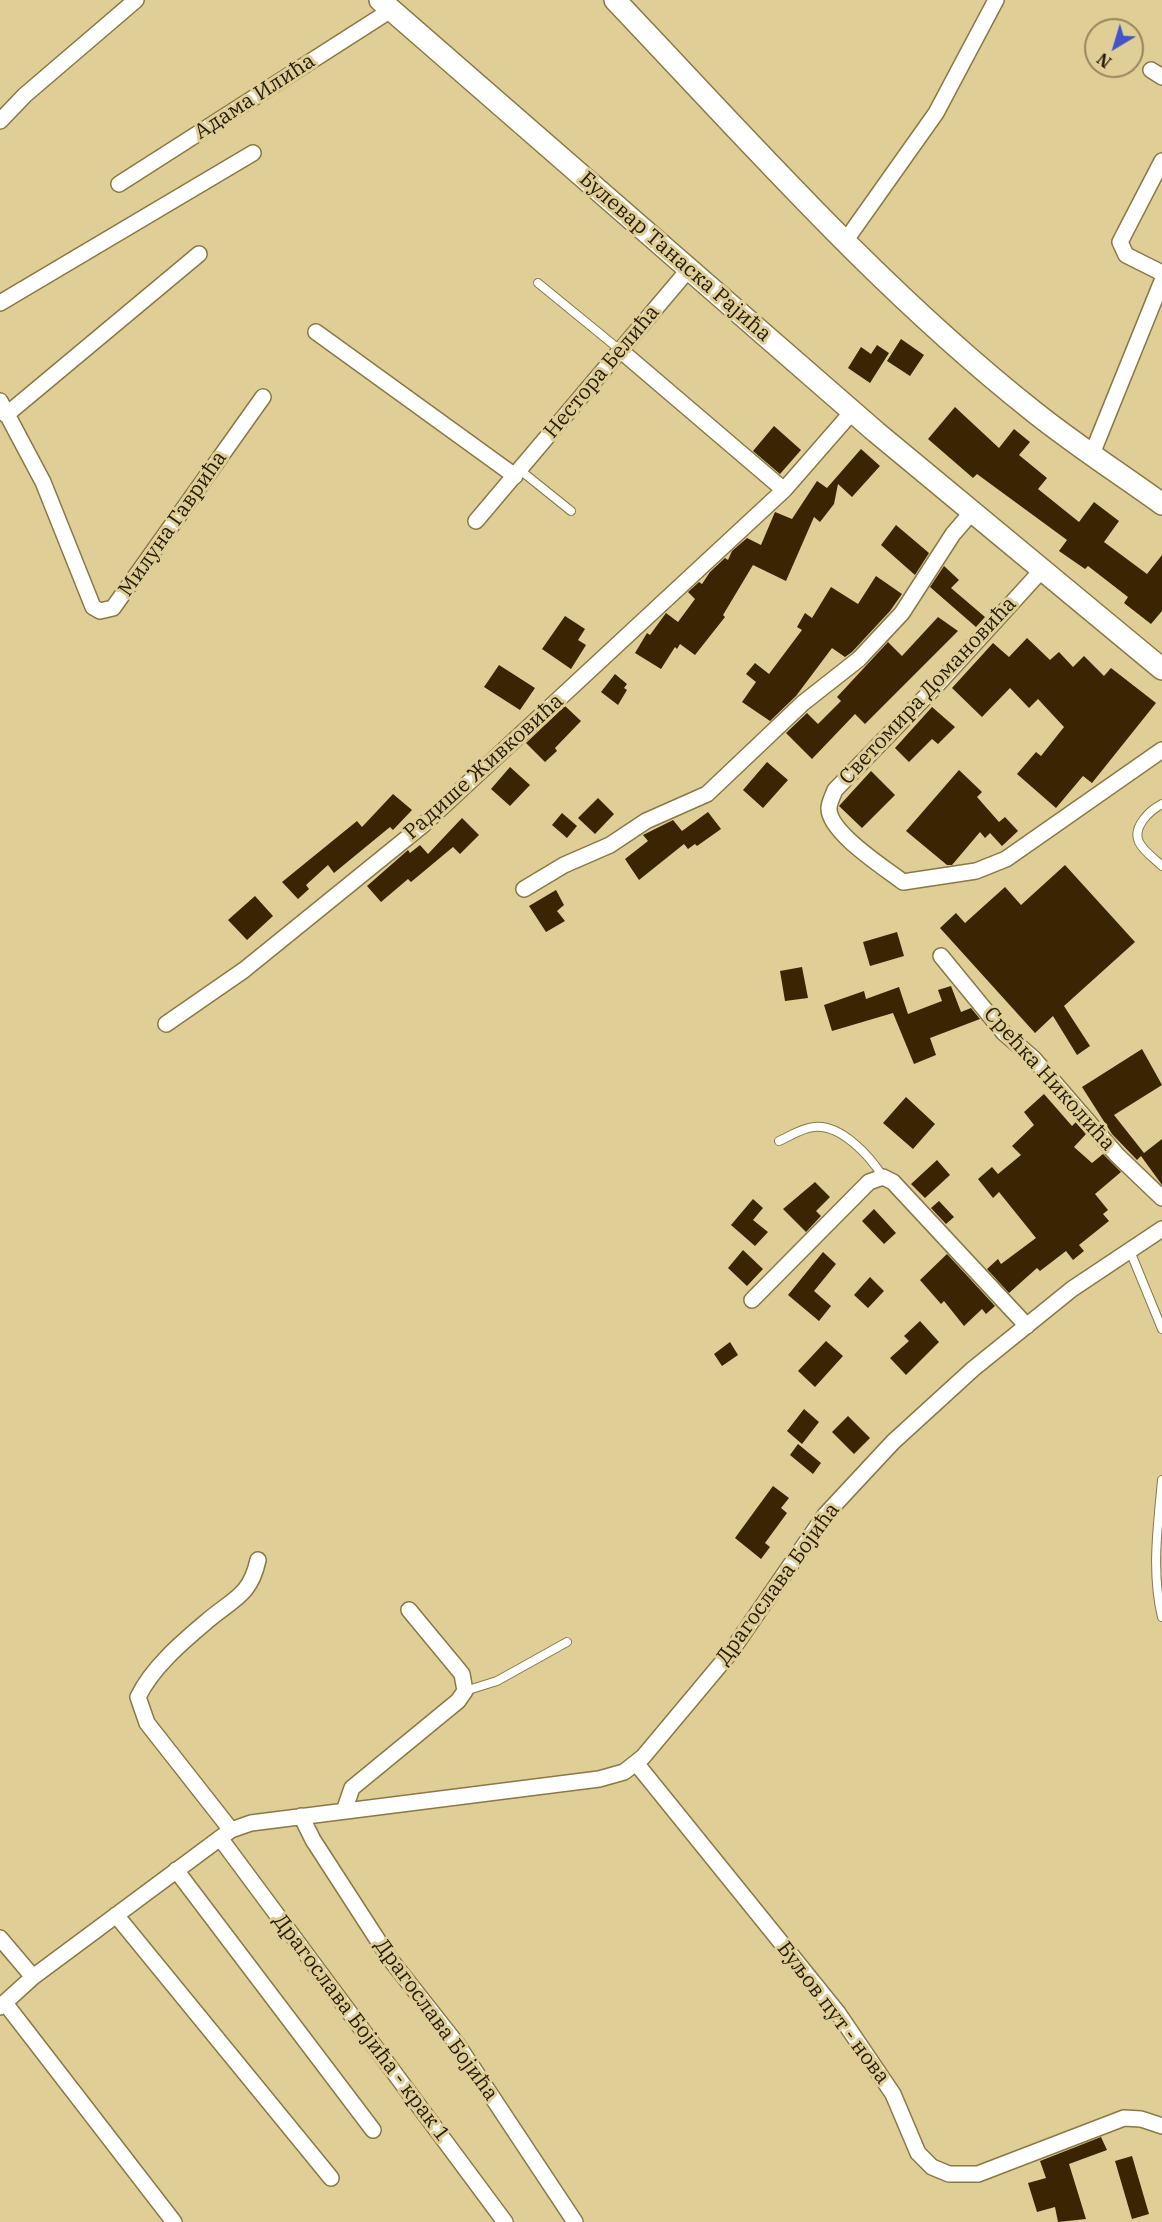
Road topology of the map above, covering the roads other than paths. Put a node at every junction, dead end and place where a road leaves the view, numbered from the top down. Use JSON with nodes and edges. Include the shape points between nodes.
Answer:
{"nodes":[{"id":1,"x":136,"y":0,"type":"edge"},
{"id":2,"x":615,"y":0,"type":"edge"},
{"id":3,"x":996,"y":0,"type":"edge"},
{"id":4,"x":386,"y":5,"type":"edge"},
{"id":5,"x":0,"y":121,"type":"edge"},
{"id":6,"x":253,"y":153,"type":"dead end"},
{"id":7,"x":1162,"y":161,"type":"edge"},
{"id":8,"x":119,"y":183,"type":"dead end"},
{"id":9,"x":846,"y":240,"type":"junction"},
{"id":10,"x":199,"y":255,"type":"dead end"},
{"id":11,"x":689,"y":269,"type":"junction"},
{"id":12,"x":1162,"y":273,"type":"edge"},
{"id":13,"x":1162,"y":282,"type":"edge"},
{"id":14,"x":537,"y":284,"type":"dead end"},
{"id":15,"x":0,"y":303,"type":"edge"},
{"id":16,"x":316,"y":332,"type":"dead end"},
{"id":17,"x":620,"y":350,"type":"junction"},
{"id":18,"x":263,"y":397,"type":"dead end"},
{"id":19,"x":0,"y":401,"type":"edge"},
{"id":20,"x":852,"y":412,"type":"junction"},
{"id":21,"x":6,"y":415,"type":"junction"},
{"id":22,"x":1092,"y":454,"type":"junction"},
{"id":23,"x":517,"y":473,"type":"junction"},
{"id":24,"x":784,"y":490,"type":"junction"},
{"id":25,"x":1162,"y":504,"type":"edge"},
{"id":26,"x":571,"y":511,"type":"dead end"},
{"id":27,"x":972,"y":512,"type":"junction"},
{"id":28,"x":476,"y":521,"type":"dead end"},
{"id":29,"x":1041,"y":571,"type":"junction"},
{"id":30,"x":1159,"y":659,"type":"edge"},
{"id":31,"x":1162,"y":750,"type":"edge"},
{"id":32,"x":1162,"y":804,"type":"edge"},
{"id":33,"x":1162,"y":866,"type":"edge"},
{"id":34,"x":524,"y":889,"type":"dead end"},
{"id":35,"x":941,"y":956,"type":"dead end"},
{"id":36,"x":166,"y":1024,"type":"dead end"},
{"id":37,"x":779,"y":1141,"type":"dead end"},
{"id":38,"x":883,"y":1177,"type":"junction"},
{"id":39,"x":1162,"y":1198,"type":"edge"},
{"id":40,"x":1162,"y":1229,"type":"edge"},
{"id":41,"x":1130,"y":1251,"type":"junction"},
{"id":42,"x":752,"y":1300,"type":"dead end"},
{"id":43,"x":1027,"y":1326,"type":"junction"},
{"id":44,"x":1162,"y":1329,"type":"edge"},
{"id":45,"x":1162,"y":1480,"type":"edge"},
{"id":46,"x":258,"y":1560,"type":"dead end"},
{"id":47,"x":409,"y":1610,"type":"dead end"},
{"id":48,"x":1162,"y":1617,"type":"edge"},
{"id":49,"x":567,"y":1642,"type":"dead end"},
{"id":50,"x":465,"y":1691,"type":"junction"},
{"id":51,"x":636,"y":1762,"type":"junction"},
{"id":52,"x":344,"y":1811,"type":"junction"},
{"id":53,"x":301,"y":1816,"type":"junction"},
{"id":54,"x":225,"y":1834,"type":"junction"},
{"id":55,"x":176,"y":1870,"type":"junction"},
{"id":56,"x":116,"y":1915,"type":"junction"},
{"id":57,"x":0,"y":1938,"type":"edge"},
{"id":58,"x":33,"y":1977,"type":"junction"},
{"id":59,"x":2,"y":2005,"type":"edge"},
{"id":60,"x":1162,"y":2126,"type":"edge"},
{"id":61,"x":373,"y":2130,"type":"dead end"},
{"id":62,"x":331,"y":2178,"type":"dead end"},
{"id":63,"x":502,"y":2221,"type":"edge"},
{"id":64,"x":174,"y":2222,"type":"edge"},
{"id":65,"x":575,"y":2222,"type":"edge"}],
"edges":[{"from":1,"to":5,"type":"street"},
{"from":2,"to":9,"type":"main road"},
{"from":3,"to":9,"type":"street","via":[[936,113]]},
{"from":4,"to":8,"type":"street","name":"Адама Илића"},
{"from":4,"to":11,"type":"main road","name":"Булевар Танаска Рајића"},
{"from":6,"to":15,"type":"street"},
{"from":7,"to":12,"type":"street","via":[[1120,242],[1126,255]]},
{"from":9,"to":22,"type":"main road","via":[[917,310],[1032,411]]},
{"from":10,"to":21,"type":"street"},
{"from":11,"to":17,"type":"street","name":"Нестора Белића"},
{"from":11,"to":20,"type":"main road","name":"Булевар Танаска Рајића"},
{"from":13,"to":22,"type":"street"},
{"from":14,"to":17,"type":"lane"},
{"from":16,"to":23,"type":"street"},
{"from":17,"to":23,"type":"street","name":"Нестора Белића"},
{"from":17,"to":24,"type":"street"},
{"from":18,"to":21,"type":"street","name":"Милуна Гаврића","via":[[108,611],[93,607],[43,482]]},
{"from":19,"to":21,"type":"street","name":"Милуна Гаврића"},
{"from":20,"to":24,"type":"street","name":"Радише Живковића"},
{"from":20,"to":27,"type":"main road","name":"Булевар Танаска Рајића"},
{"from":22,"to":25,"type":"main road"},
{"from":23,"to":26,"type":"lane"},
{"from":23,"to":28,"type":"street","name":"Нестора Белића"},
{"from":24,"to":36,"type":"street","name":"Радише Живковића","via":[[423,825],[244,970]]},
{"from":27,"to":29,"type":"main road","name":"Булевар Танаска Рајића"},
{"from":27,"to":34,"type":"street","via":[[953,534],[902,613],[859,659],[802,703],[707,794],[646,821],[610,845],[564,865]]},
{"from":29,"to":30,"type":"main road","name":"Булевар Танаска Рајића"},
{"from":29,"to":31,"type":"street","name":"Светомира Домановића","via":[[835,790],[829,809],[832,819],[855,845],[903,882],[976,872],[1006,859]]},
{"from":32,"to":33,"type":"lane","via":[[1153,808],[1143,821],[1138,837]]},
{"from":35,"to":39,"type":"street","name":"Срећка Николића","via":[[1004,1033],[1033,1058],[1117,1155]]},
{"from":37,"to":38,"type":"lane","via":[[805,1128],[825,1128],[856,1146]]},
{"from":38,"to":42,"type":"street","via":[[869,1182]]},
{"from":38,"to":43,"type":"street","via":[[893,1182]]},
{"from":40,"to":41,"type":"street","name":"Драгослава Бојића"},
{"from":41,"to":43,"type":"street","name":"Драгослава Бојића","via":[[1072,1289]]},
{"from":41,"to":44,"type":"lane"},
{"from":43,"to":51,"type":"street","name":"Драгослава Бојића","via":[[893,1442],[825,1515],[730,1653]]},
{"from":45,"to":48,"type":"lane","via":[[1155,1558]]},
{"from":46,"to":54,"type":"street","via":[[254,1578],[242,1595],[207,1621],[146,1680],[138,1697],[147,1723]]},
{"from":47,"to":50,"type":"street","via":[[462,1674]]},
{"from":49,"to":50,"type":"lane","via":[[497,1681]]},
{"from":50,"to":52,"type":"street","via":[[458,1701],[352,1788]]},
{"from":51,"to":52,"type":"street","name":"Драгослава Бојића","via":[[624,1772],[599,1779]]},
{"from":51,"to":60,"type":"street","name":"Буљов пут - нова","via":[[838,2013],[893,2094],[918,2153],[932,2167],[949,2174],[978,2174],[1124,2118]]},
{"from":52,"to":53,"type":"street","name":"Драгослава Бојића"},
{"from":53,"to":54,"type":"street","name":"Драгослава Бојића","via":[[251,1822]]},
{"from":53,"to":65,"type":"street","name":"Драгослава Бојића","via":[[390,1959],[457,2044]]},
{"from":54,"to":55,"type":"street","name":"Драгослава Бојића"},
{"from":54,"to":63,"type":"street","name":"Драгослава Бојића - крак 1"},
{"from":55,"to":56,"type":"street","name":"Драгослава Бојића"},
{"from":55,"to":61,"type":"street"},
{"from":56,"to":58,"type":"street","name":"Драгослава Бојића"},
{"from":56,"to":62,"type":"street"},
{"from":57,"to":58,"type":"street"},
{"from":58,"to":59,"type":"street","name":"Драгослава Бојића"},
{"from":59,"to":64,"type":"street","name":"Драгослава Бојића"}]}
